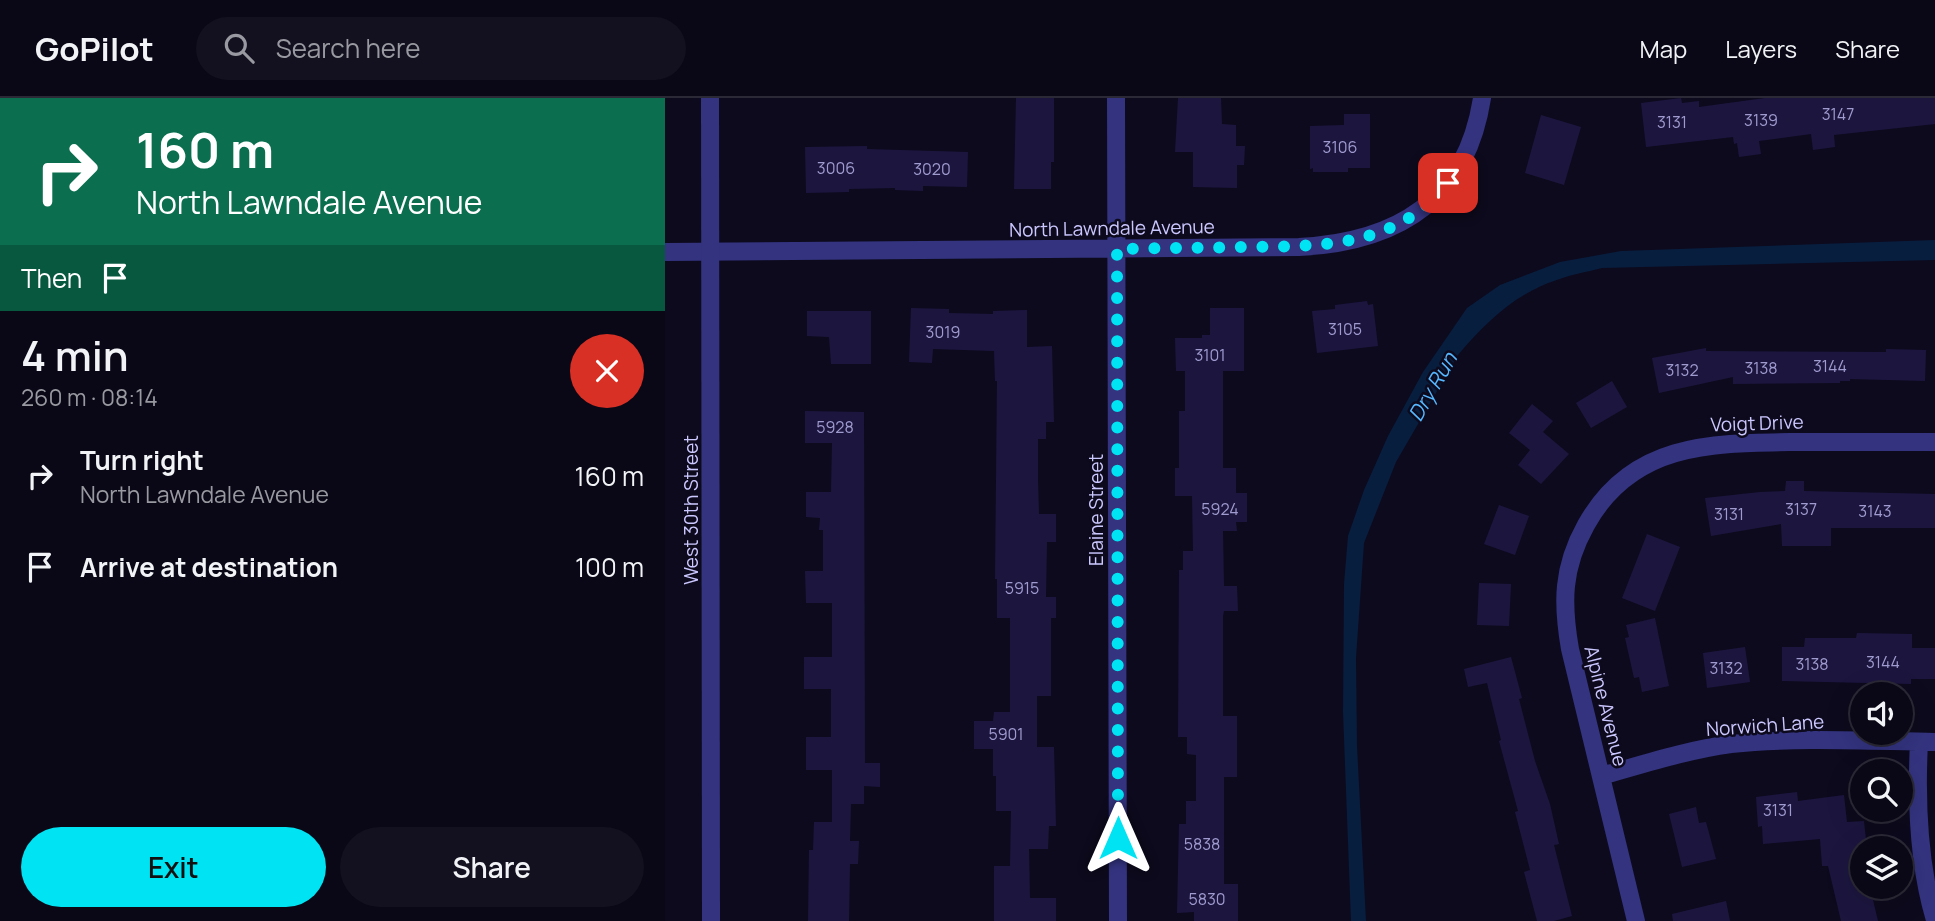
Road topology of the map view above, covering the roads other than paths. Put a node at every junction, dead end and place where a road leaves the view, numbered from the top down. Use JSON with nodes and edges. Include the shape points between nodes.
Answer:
{"nodes":[{"id":1,"x":710,"y":98,"type":"edge"},
{"id":2,"x":1117,"y":98,"type":"edge"},
{"id":3,"x":1482,"y":98,"type":"edge"},
{"id":4,"x":1117,"y":249,"type":"junction"},
{"id":5,"x":665,"y":252,"type":"edge"},
{"id":6,"x":712,"y":252,"type":"junction"},
{"id":7,"x":1935,"y":442,"type":"edge"},
{"id":8,"x":1598,"y":505,"type":"joint"},
{"id":9,"x":1927,"y":742,"type":"edge"},
{"id":10,"x":1601,"y":776,"type":"junction"},
{"id":11,"x":1935,"y":920,"type":"edge"},
{"id":12,"x":711,"y":921,"type":"edge"},
{"id":13,"x":1118,"y":921,"type":"edge"},
{"id":14,"x":1636,"y":921,"type":"edge"}],
"edges":[{"from":1,"to":6,"type":"street","name":"West 30th Street"},
{"from":2,"to":4,"type":"street","name":"Elaine Street"},
{"from":3,"to":4,"type":"street","name":"North Lawndale Avenue","via":[[1470,142],[1440,192],[1416,213],[1375,235],[1321,246]]},
{"from":4,"to":6,"type":"street","name":"North Lawndale Avenue"},
{"from":4,"to":13,"type":"street","name":"Elaine Street"},
{"from":5,"to":6,"type":"street","name":"North Lawndale Avenue"},
{"from":6,"to":12,"type":"street","name":"West 30th Street"},
{"from":7,"to":8,"type":"street","name":"Voigt Drive","via":[[1708,444],[1644,466]]},
{"from":8,"to":10,"type":"street","name":"Alpine Avenue","via":[[1576,545],[1564,600],[1570,649]]},
{"from":9,"to":10,"type":"street","name":"Norwich Lane","via":[[1728,745]]},
{"from":9,"to":11,"type":"street","via":[[1919,808]]},
{"from":10,"to":14,"type":"street","name":"Alpine Avenue"}]}
